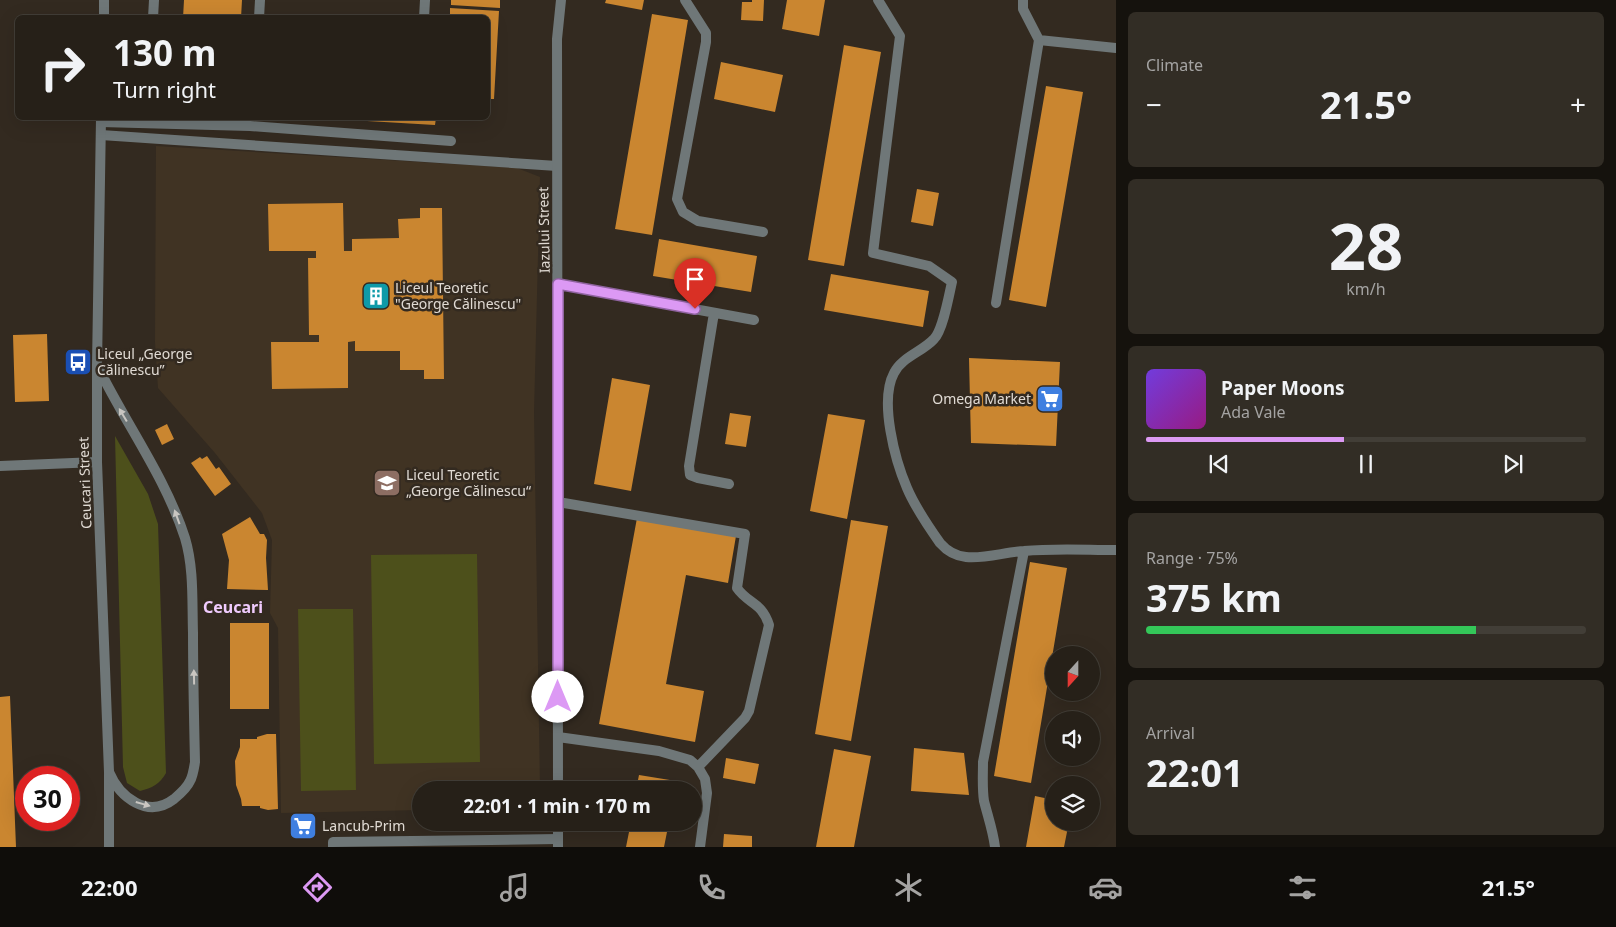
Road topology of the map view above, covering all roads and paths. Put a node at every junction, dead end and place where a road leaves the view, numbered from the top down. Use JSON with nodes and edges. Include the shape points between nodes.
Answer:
{"nodes":[{"id":1,"x":104,"y":0,"type":"edge"},
{"id":2,"x":154,"y":0,"type":"edge"},
{"id":3,"x":260,"y":0,"type":"edge"},
{"id":4,"x":425,"y":0,"type":"edge"},
{"id":5,"x":561,"y":0,"type":"edge"},
{"id":6,"x":685,"y":0,"type":"edge"},
{"id":7,"x":878,"y":0,"type":"edge"},
{"id":8,"x":1023,"y":0,"type":"edge"},
{"id":9,"x":104,"y":15,"type":"edge"},
{"id":10,"x":153,"y":15,"type":"edge"},
{"id":11,"x":259,"y":15,"type":"edge"},
{"id":12,"x":424,"y":15,"type":"edge"},
{"id":13,"x":1039,"y":40,"type":"junction"},
{"id":14,"x":1116,"y":48,"type":"edge"},
{"id":15,"x":101,"y":120,"type":"edge"},
{"id":16,"x":146,"y":120,"type":"edge"},
{"id":17,"x":250,"y":122,"type":"edge"},
{"id":18,"x":100,"y":135,"type":"junction"},
{"id":19,"x":451,"y":140,"type":"dead end"},
{"id":20,"x":557,"y":166,"type":"junction"},
{"id":21,"x":763,"y":232,"type":"dead end"},
{"id":22,"x":558,"y":284,"type":"junction"},
{"id":23,"x":996,"y":303,"type":"dead end"},
{"id":24,"x":714,"y":312,"type":"junction"},
{"id":25,"x":754,"y":320,"type":"dead end"},
{"id":26,"x":97,"y":365,"type":"junction"},
{"id":27,"x":97,"y":462,"type":"junction"},
{"id":28,"x":0,"y":466,"type":"edge"},
{"id":29,"x":729,"y":484,"type":"dead end"},
{"id":30,"x":558,"y":502,"type":"junction"},
{"id":31,"x":1024,"y":550,"type":"junction"},
{"id":32,"x":1116,"y":550,"type":"edge"},
{"id":33,"x":558,"y":736,"type":"junction"},
{"id":34,"x":698,"y":767,"type":"junction"},
{"id":35,"x":109,"y":772,"type":"junction"},
{"id":36,"x":558,"y":781,"type":"edge"},
{"id":37,"x":558,"y":843,"type":"edge"},
{"id":38,"x":109,"y":847,"type":"edge"},
{"id":39,"x":333,"y":847,"type":"edge"},
{"id":40,"x":700,"y":847,"type":"edge"},
{"id":41,"x":995,"y":847,"type":"edge"}],
"edges":[{"from":1,"to":9,"type":"street"},
{"from":2,"to":10,"type":"street"},
{"from":3,"to":11,"type":"street"},
{"from":4,"to":12,"type":"street"},
{"from":5,"to":20,"type":"street","name":"Iazului Street","via":[[557,39]]},
{"from":6,"to":21,"type":"street","via":[[706,33],[706,42],[677,199],[683,212],[698,221]]},
{"from":7,"to":31,"type":"street","via":[[900,36],[873,253],[929,266],[952,282],[935,338],[902,363],[894,372],[889,387],[887,407],[900,469],[907,489],[928,526],[946,550],[967,557],[981,557]]},
{"from":8,"to":13,"type":"street","via":[[1023,9]]},
{"from":13,"to":14,"type":"street"},
{"from":13,"to":23,"type":"street"},
{"from":15,"to":16,"type":"street"},
{"from":15,"to":18,"type":"street","name":"Ceucari Street"},
{"from":16,"to":17,"type":"street"},
{"from":17,"to":19,"type":"street"},
{"from":18,"to":20,"type":"street"},
{"from":18,"to":26,"type":"street","name":"Ceucari Street"},
{"from":20,"to":22,"type":"street","name":"Iazului Street"},
{"from":22,"to":24,"type":"street"},
{"from":22,"to":30,"type":"street","name":"Iazului Street"},
{"from":24,"to":25,"type":"street"},
{"from":24,"to":29,"type":"street","via":[[689,466],[690,475]]},
{"from":26,"to":27,"type":"street","name":"Ceucari Street"},
{"from":35,"to":26,"type":"street","one_way":true,"via":[[120,792],[139,805],[154,807],[168,804],[190,781],[195,762],[192,577],[185,539],[171,501]]},
{"from":27,"to":28,"type":"street"},
{"from":27,"to":35,"type":"street","name":"Ceucari Street"},
{"from":30,"to":33,"type":"street","name":"Iazului Street"},
{"from":30,"to":34,"type":"street","via":[[745,534],[737,588],[766,614],[769,625],[749,711]]},
{"from":31,"to":32,"type":"street"},
{"from":31,"to":41,"type":"street","via":[[982,780]]},
{"from":33,"to":34,"type":"street","via":[[677,755]]},
{"from":33,"to":36,"type":"street","name":"Iazului Street"},
{"from":34,"to":40,"type":"street","via":[[705,779],[707,793]]},
{"from":35,"to":38,"type":"street","name":"Ceucari Street"},
{"from":37,"to":39,"type":"street","via":[[333,842]]}]}
